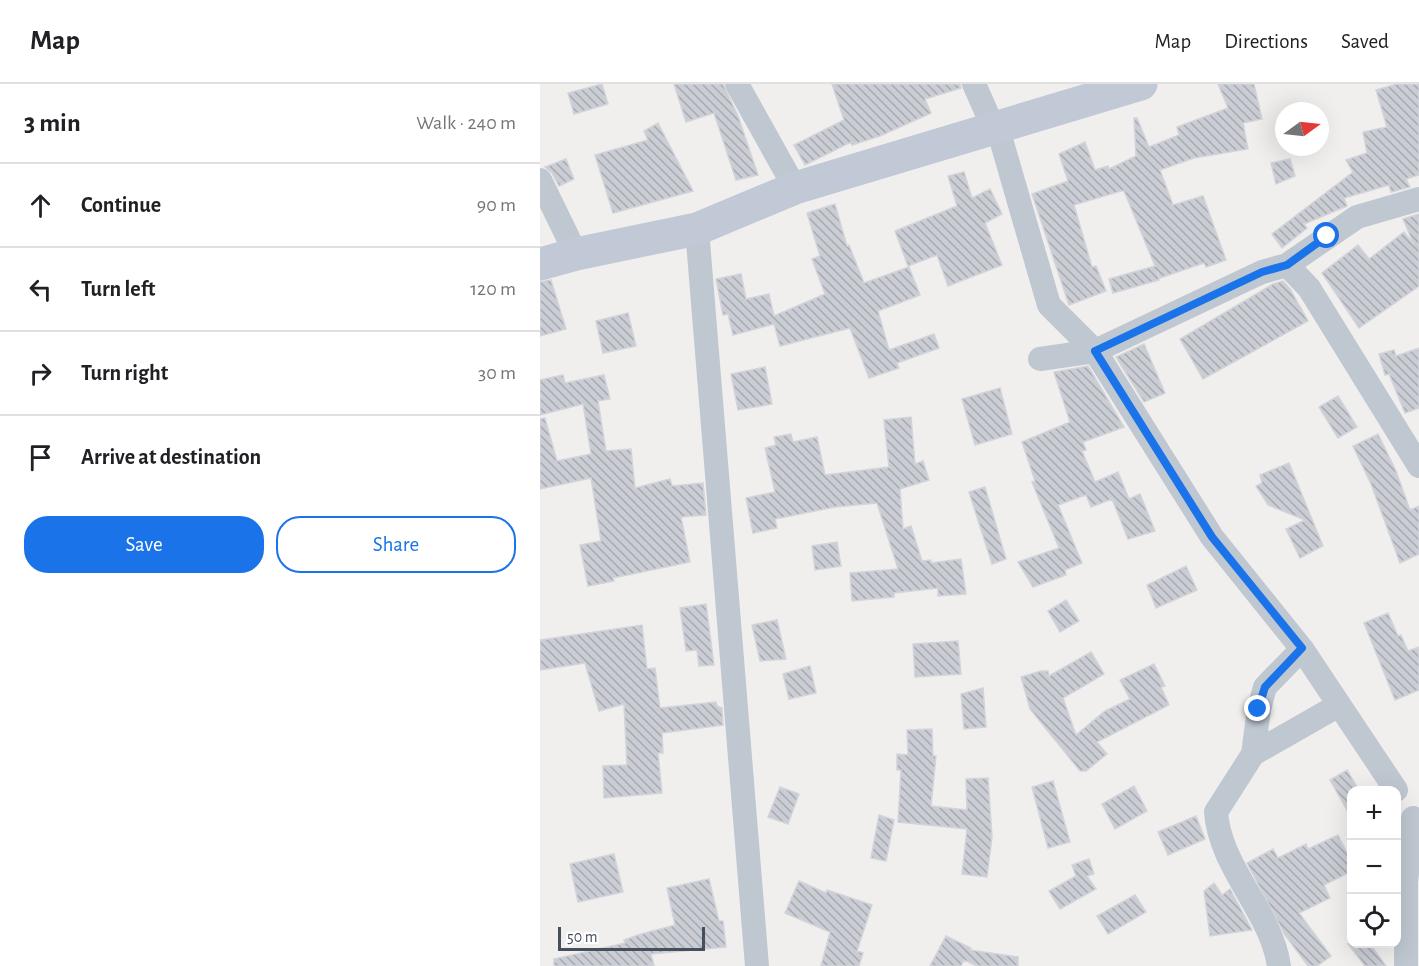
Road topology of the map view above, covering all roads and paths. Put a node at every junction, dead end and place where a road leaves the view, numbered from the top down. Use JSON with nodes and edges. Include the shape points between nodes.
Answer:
{"nodes":[{"id":1,"x":737,"y":84,"type":"edge"},
{"id":2,"x":974,"y":84,"type":"edge"},
{"id":3,"x":1142,"y":84,"type":"edge"},
{"id":4,"x":996,"y":128,"type":"junction"},
{"id":5,"x":540,"y":180,"type":"edge"},
{"id":6,"x":795,"y":188,"type":"junction"},
{"id":7,"x":1419,"y":199,"type":"edge"},
{"id":8,"x":697,"y":229,"type":"junction"},
{"id":9,"x":576,"y":254,"type":"junction"},
{"id":10,"x":540,"y":264,"type":"edge"},
{"id":11,"x":1287,"y":265,"type":"junction"},
{"id":12,"x":1095,"y":351,"type":"junction"},
{"id":13,"x":1040,"y":358,"type":"dead end"},
{"id":14,"x":1410,"y":436,"type":"edge"},
{"id":15,"x":1419,"y":466,"type":"edge"},
{"id":16,"x":1302,"y":648,"type":"junction"},
{"id":17,"x":1339,"y":705,"type":"junction"},
{"id":18,"x":1253,"y":754,"type":"junction"},
{"id":19,"x":1393,"y":786,"type":"edge"},
{"id":20,"x":1401,"y":798,"type":"edge"},
{"id":21,"x":1416,"y":821,"type":"edge"},
{"id":22,"x":757,"y":966,"type":"edge"},
{"id":23,"x":1279,"y":966,"type":"edge"},
{"id":24,"x":1406,"y":966,"type":"edge"}],
"edges":[{"from":1,"to":6,"type":"street"},
{"from":2,"to":4,"type":"street"},
{"from":3,"to":4,"type":"street"},
{"from":4,"to":6,"type":"street"},
{"from":4,"to":12,"type":"street","via":[[1049,305]]},
{"from":5,"to":9,"type":"street"},
{"from":6,"to":8,"type":"street"},
{"from":7,"to":11,"type":"street","via":[[1357,217]]},
{"from":8,"to":9,"type":"street"},
{"from":8,"to":22,"type":"street"},
{"from":9,"to":10,"type":"street"},
{"from":11,"to":12,"type":"street","via":[[1262,272]]},
{"from":11,"to":14,"type":"street","via":[[1309,288]]},
{"from":12,"to":13,"type":"street"},
{"from":12,"to":16,"type":"street","via":[[1212,537]]},
{"from":14,"to":15,"type":"street"},
{"from":16,"to":17,"type":"street"},
{"from":16,"to":18,"type":"street","via":[[1265,687],[1258,709]]},
{"from":17,"to":18,"type":"street"},
{"from":17,"to":19,"type":"street"},
{"from":18,"to":23,"type":"street","via":[[1215,812],[1216,822],[1271,934]]},
{"from":20,"to":21,"type":"street"},
{"from":21,"to":24,"type":"street","via":[[1406,882]]}]}
